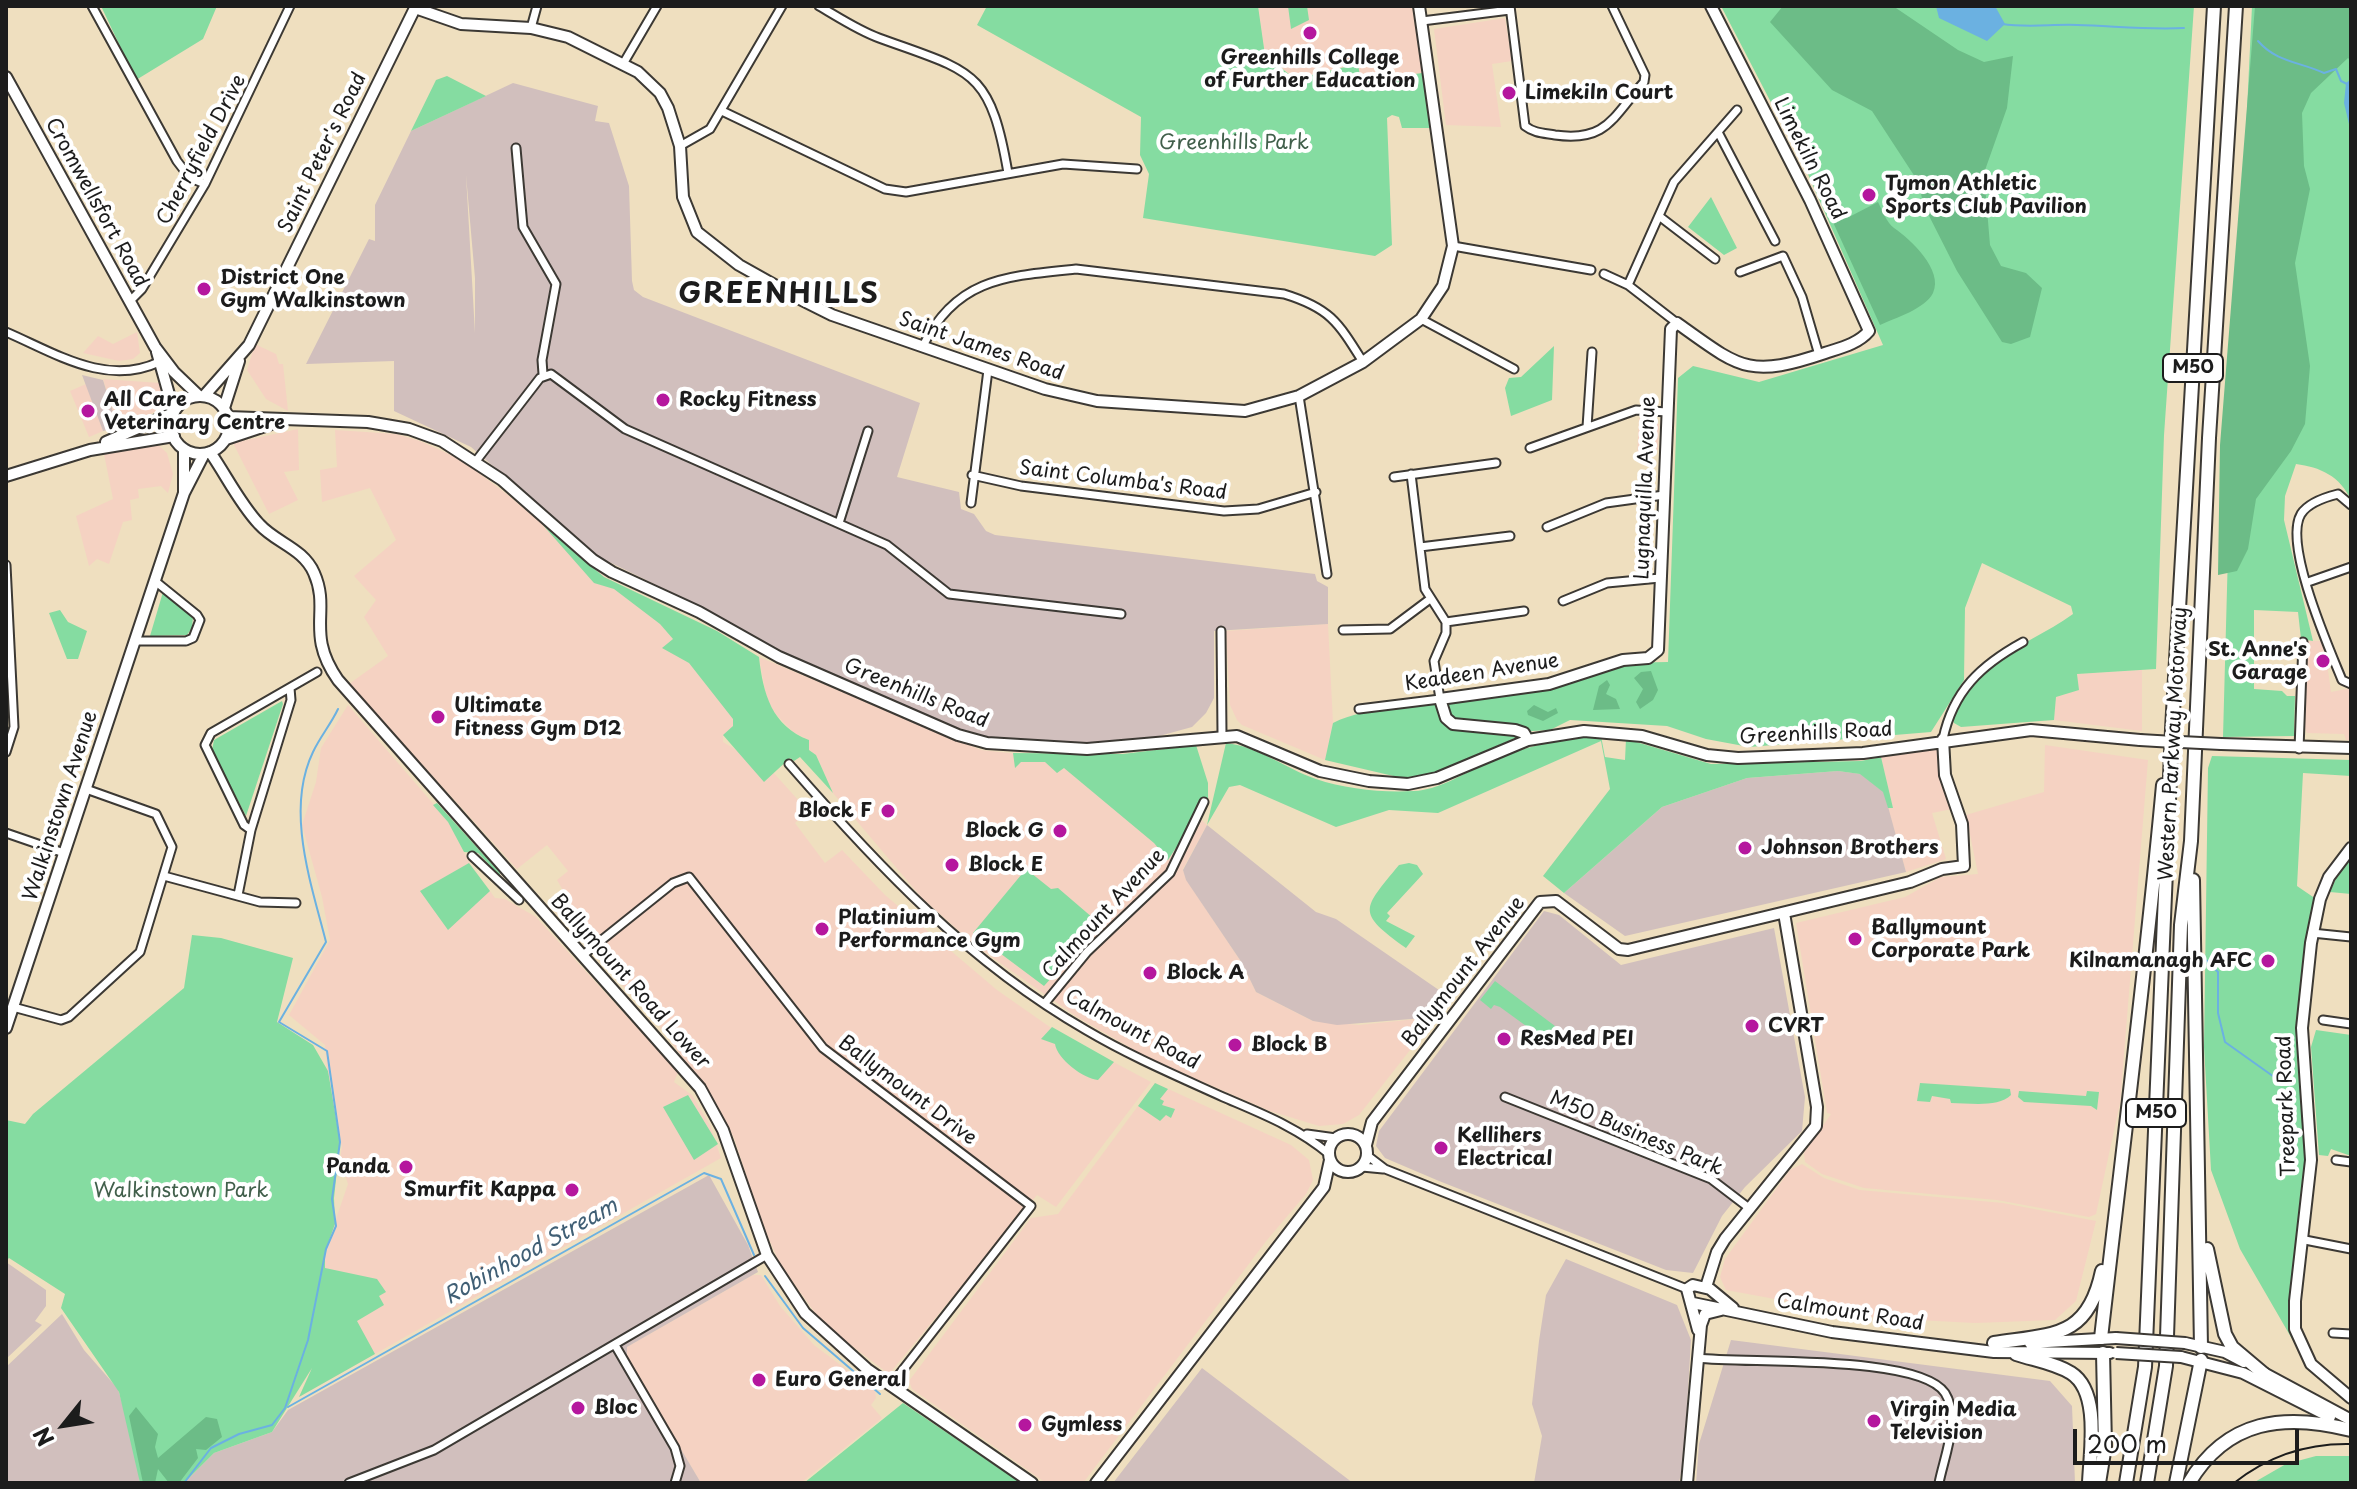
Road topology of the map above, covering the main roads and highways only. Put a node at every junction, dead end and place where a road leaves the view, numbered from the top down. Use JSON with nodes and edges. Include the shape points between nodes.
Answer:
{"nodes":[{"id":1,"x":2214,"y":6,"type":"edge"},
{"id":2,"x":2236,"y":6,"type":"edge"},
{"id":3,"x":2172,"y":729,"type":"junction"},
{"id":4,"x":2191,"y":841,"type":"junction"},
{"id":5,"x":2198,"y":1170,"type":"junction"},
{"id":6,"x":2113,"y":1213,"type":"junction"},
{"id":7,"x":2101,"y":1338,"type":"road end"},
{"id":8,"x":1994,"y":1343,"type":"road end"},
{"id":9,"x":2110,"y":1353,"type":"road end"},
{"id":10,"x":2016,"y":1354,"type":"road end"},
{"id":11,"x":2264,"y":1374,"type":"road end"},
{"id":12,"x":2351,"y":1430,"type":"edge"},
{"id":13,"x":2089,"y":1483,"type":"edge"},
{"id":14,"x":2099,"y":1483,"type":"edge"},
{"id":15,"x":2126,"y":1483,"type":"edge"},
{"id":16,"x":2147,"y":1483,"type":"edge"},
{"id":17,"x":2176,"y":1483,"type":"edge"},
{"id":18,"x":2189,"y":1483,"type":"edge"}],
"edges":[{"from":1,"to":3,"type":"highway","name":"Western Parkway Motorway","number":"M50"},
{"from":2,"to":4,"type":"highway","name":"Western Parkway Motorway","number":"M50"},
{"from":3,"to":6,"type":"highway","number":"M50","via":[[2147,971]]},
{"from":3,"to":15,"type":"highway","name":"Western Parkway Motorway","number":"M50","via":[[2145,1367]]},
{"from":4,"to":5,"type":"highway","number":"M50"},
{"from":4,"to":16,"type":"highway","name":"Western Parkway Motorway","number":"M50","via":[[2181,925],[2166,1366]]},
{"from":5,"to":11,"type":"highway","number":"M50","via":[[2208,1257],[2225,1334],[2232,1347]]},
{"from":5,"to":17,"type":"highway","number":"M50","via":[[2201,1353]]},
{"from":6,"to":7,"type":"highway","number":"M50"},
{"from":6,"to":8,"type":"highway","number":"M50","via":[[2094,1302],[2087,1313],[2057,1332]]},
{"from":9,"to":14,"type":"highway"},
{"from":10,"to":13,"type":"highway","via":[[2066,1370],[2081,1385],[2090,1421]]},
{"from":12,"to":18,"type":"highway","via":[[2312,1420],[2268,1424],[2226,1443]]}]}
